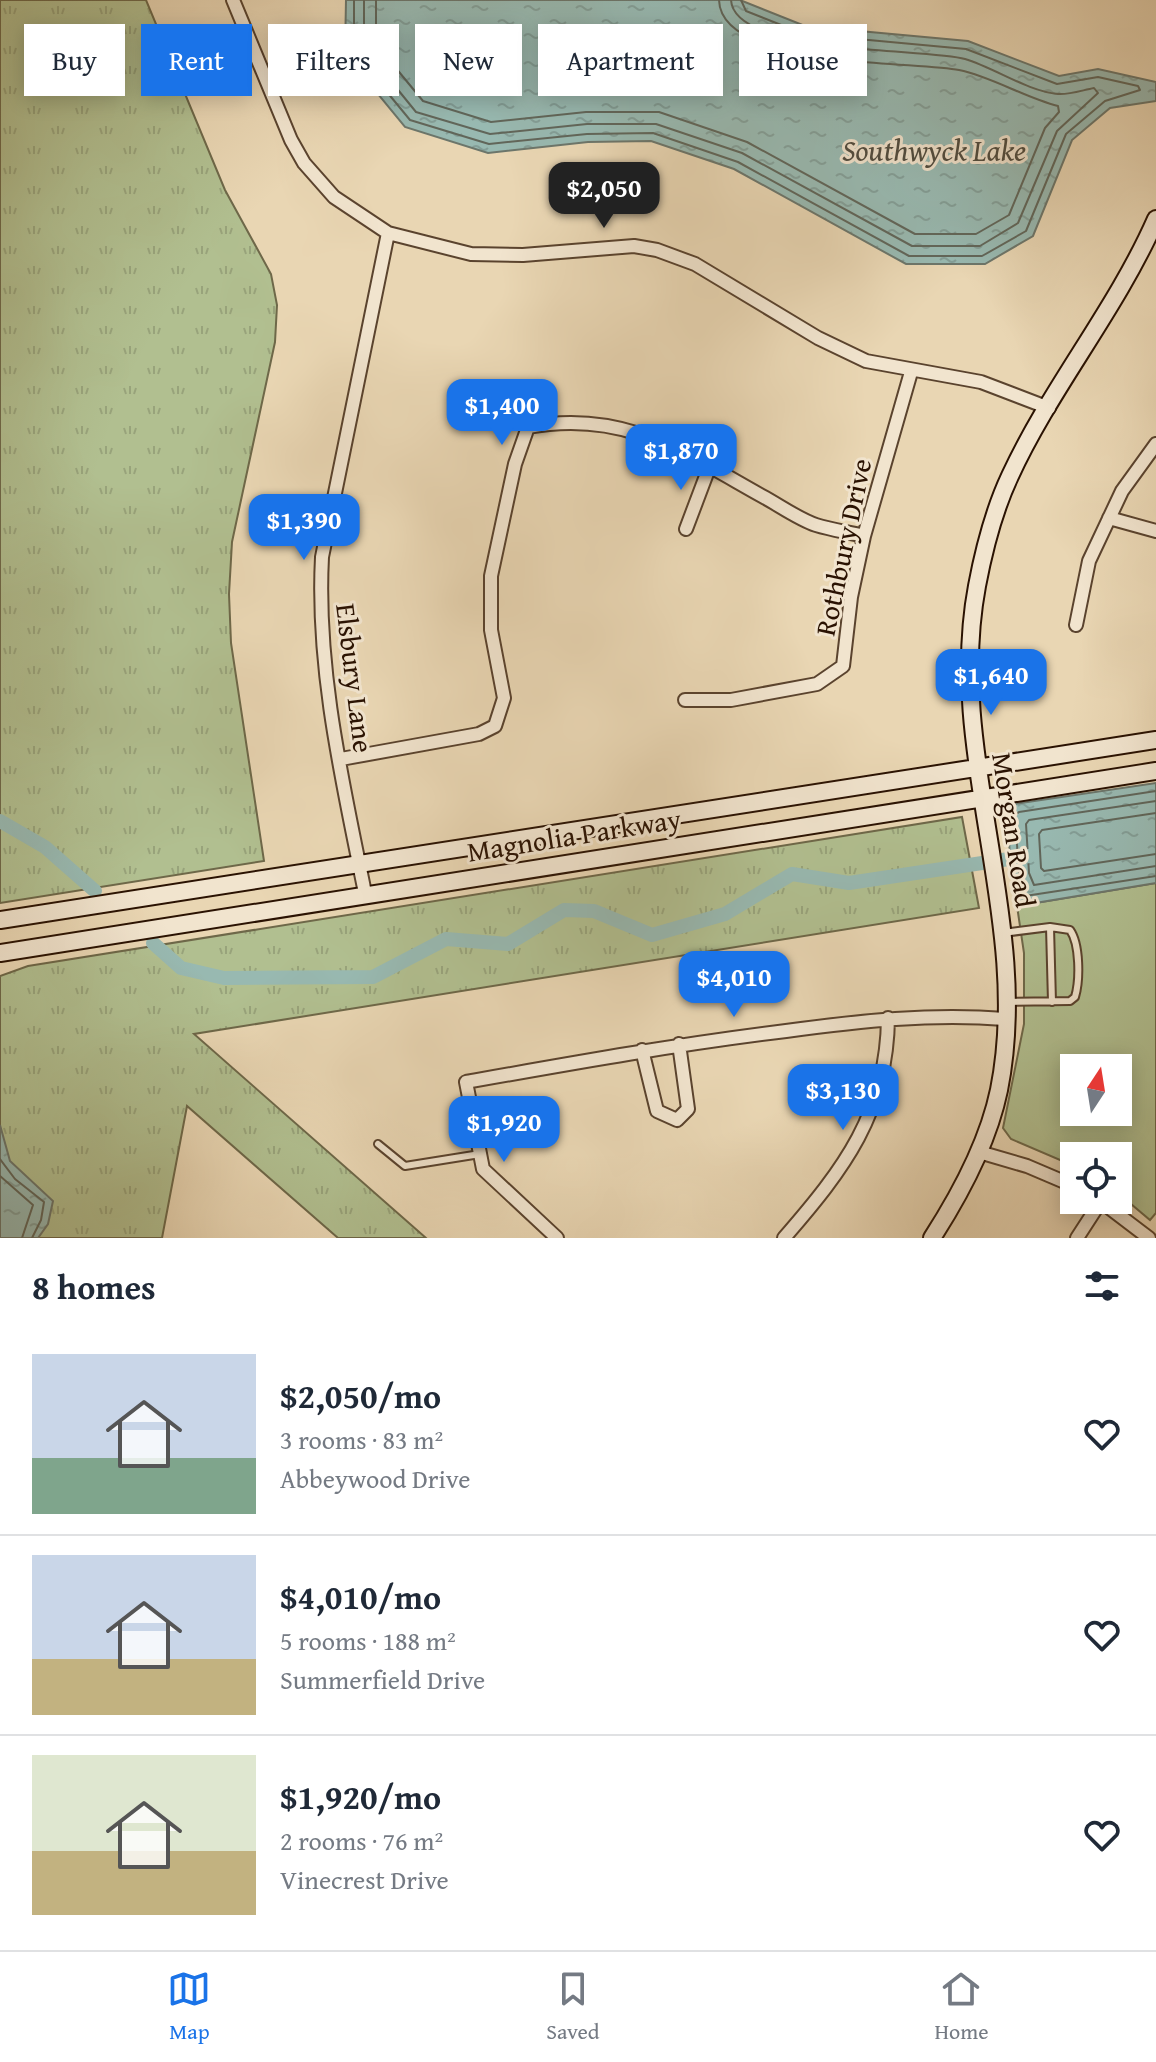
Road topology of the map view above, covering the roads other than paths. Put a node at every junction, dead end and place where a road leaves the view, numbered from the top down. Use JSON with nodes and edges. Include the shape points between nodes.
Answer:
{"nodes":[{"id":1,"x":233,"y":0,"type":"edge"},
{"id":2,"x":1156,"y":219,"type":"edge"},
{"id":3,"x":388,"y":233,"type":"junction"},
{"id":4,"x":911,"y":372,"type":"junction"},
{"id":5,"x":1049,"y":408,"type":"junction"},
{"id":6,"x":1156,"y":444,"type":"edge"},
{"id":7,"x":709,"y":468,"type":"junction"},
{"id":8,"x":1109,"y":518,"type":"junction"},
{"id":9,"x":686,"y":529,"type":"dead end"},
{"id":10,"x":1156,"y":531,"type":"edge"},
{"id":11,"x":864,"y":536,"type":"junction"},
{"id":12,"x":1076,"y":625,"type":"dead end"},
{"id":13,"x":685,"y":700,"type":"dead end"},
{"id":14,"x":1156,"y":740,"type":"edge"},
{"id":15,"x":341,"y":759,"type":"junction"},
{"id":16,"x":978,"y":768,"type":"junction"},
{"id":17,"x":1156,"y":771,"type":"edge"},
{"id":18,"x":981,"y":799,"type":"junction"},
{"id":19,"x":759,"y":802,"type":"junction"},
{"id":20,"x":765,"y":832,"type":"junction"},
{"id":21,"x":555,"y":834,"type":"junction"},
{"id":22,"x":561,"y":863,"type":"junction"},
{"id":23,"x":360,"y":864,"type":"junction"},
{"id":24,"x":365,"y":893,"type":"junction"},
{"id":25,"x":0,"y":920,"type":"edge"},
{"id":26,"x":1050,"y":927,"type":"junction"},
{"id":27,"x":1003,"y":933,"type":"junction"},
{"id":28,"x":0,"y":953,"type":"edge"},
{"id":29,"x":1052,"y":1002,"type":"junction"},
{"id":30,"x":1006,"y":1011,"type":"junction"},
{"id":31,"x":888,"y":1018,"type":"junction"},
{"id":32,"x":679,"y":1044,"type":"junction"},
{"id":33,"x":642,"y":1050,"type":"junction"},
{"id":34,"x":378,"y":1144,"type":"dead end"},
{"id":35,"x":979,"y":1152,"type":"junction"},
{"id":36,"x":480,"y":1154,"type":"junction"},
{"id":37,"x":1060,"y":1180,"type":"edge"},
{"id":38,"x":1092,"y":1214,"type":"edge"},
{"id":39,"x":1118,"y":1214,"type":"edge"},
{"id":40,"x":557,"y":1238,"type":"edge"},
{"id":41,"x":784,"y":1238,"type":"edge"},
{"id":42,"x":932,"y":1238,"type":"edge"},
{"id":43,"x":1077,"y":1238,"type":"edge"},
{"id":44,"x":1149,"y":1238,"type":"edge"}],
"edges":[{"from":1,"to":3,"type":"street","via":[[304,163],[334,197]]},
{"from":2,"to":5,"type":"main road","name":"Morgan Road","via":[[1131,272]]},
{"from":3,"to":4,"type":"street","via":[[471,254],[634,246],[657,250],[695,264],[818,338],[866,361]]},
{"from":3,"to":15,"type":"street","name":"Elsbury Lane","via":[[322,557],[322,628]]},
{"from":4,"to":5,"type":"street","via":[[981,382]]},
{"from":4,"to":11,"type":"street","name":"Rothbury Drive"},
{"from":5,"to":16,"type":"main road","name":"Morgan Road","via":[[1010,476],[988,535],[977,588],[967,670]]},
{"from":6,"to":8,"type":"street"},
{"from":7,"to":9,"type":"street"},
{"from":7,"to":11,"type":"street","via":[[814,524]]},
{"from":7,"to":15,"type":"street","via":[[688,451],[624,428],[558,421],[528,427],[491,576],[491,630],[504,698],[495,726],[464,737]]},
{"from":8,"to":10,"type":"street"},
{"from":8,"to":12,"type":"street","via":[[1089,561]]},
{"from":11,"to":13,"type":"street","name":"Rothbury Drive","via":[[843,666],[817,684],[731,700]]},
{"from":14,"to":16,"type":"main road","name":"Magnolia Parkway"},
{"from":15,"to":23,"type":"street","name":"Elsbury Lane"},
{"from":16,"to":18,"type":"main road","name":"Morgan Road"},
{"from":16,"to":19,"type":"main road","name":"Magnolia Parkway"},
{"from":17,"to":18,"type":"main road","name":"Magnolia Parkway"},
{"from":18,"to":20,"type":"main road","name":"Magnolia Parkway"},
{"from":18,"to":27,"type":"main road","name":"Morgan Road"},
{"from":19,"to":20,"type":"main road"},
{"from":19,"to":21,"type":"main road","name":"Magnolia Parkway"},
{"from":20,"to":22,"type":"main road","name":"Magnolia Parkway"},
{"from":21,"to":22,"type":"main road"},
{"from":21,"to":23,"type":"main road","name":"Magnolia Parkway"},
{"from":22,"to":24,"type":"main road","name":"Magnolia Parkway"},
{"from":23,"to":24,"type":"street","name":"Elsbury Lane"},
{"from":23,"to":25,"type":"main road","name":"Magnolia Parkway"},
{"from":24,"to":28,"type":"main road","name":"Magnolia Parkway"},
{"from":26,"to":27,"type":"lane"},
{"from":26,"to":29,"type":"lane"},
{"from":26,"to":29,"type":"lane","via":[[1065,927],[1074,934],[1078,980],[1075,997]]},
{"from":27,"to":30,"type":"main road","name":"Morgan Road"},
{"from":29,"to":30,"type":"lane"},
{"from":30,"to":31,"type":"street"},
{"from":30,"to":35,"type":"main road","name":"Morgan Road","via":[[999,1090]]},
{"from":31,"to":32,"type":"street"},
{"from":31,"to":41,"type":"street","via":[[879,1096],[857,1145]]},
{"from":32,"to":33,"type":"street"},
{"from":32,"to":33,"type":"street","via":[[688,1109],[677,1120],[657,1111]]},
{"from":33,"to":36,"type":"street","via":[[466,1082]]},
{"from":34,"to":36,"type":"lane","via":[[405,1166]]},
{"from":35,"to":37,"type":"street"},
{"from":35,"to":42,"type":"main road","name":"Morgan Road"},
{"from":36,"to":40,"type":"street","via":[[483,1169]]},
{"from":38,"to":43,"type":"street"},
{"from":39,"to":44,"type":"street"}]}
